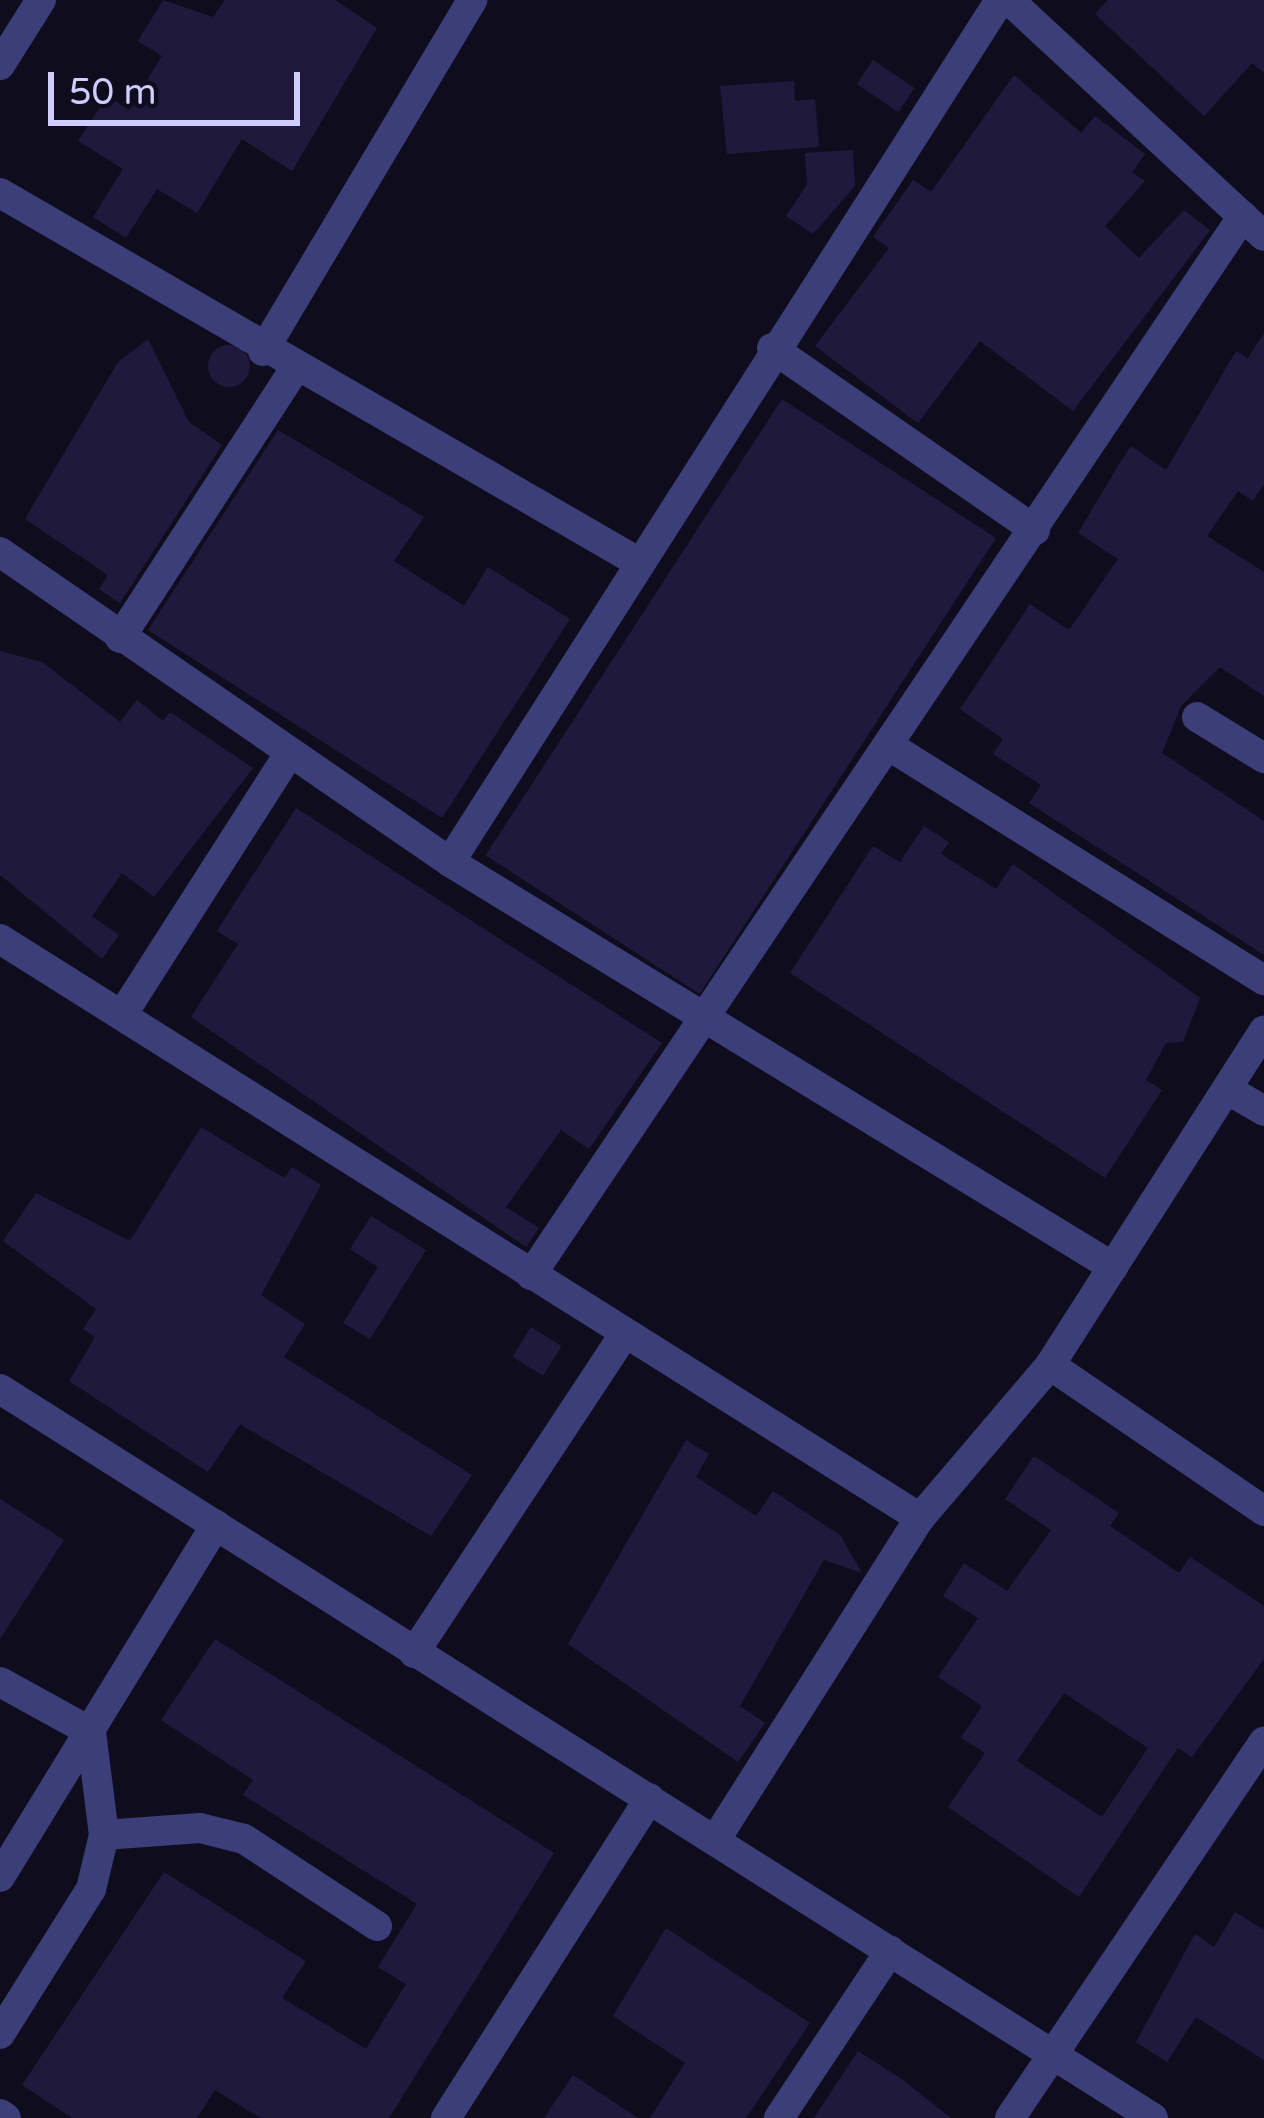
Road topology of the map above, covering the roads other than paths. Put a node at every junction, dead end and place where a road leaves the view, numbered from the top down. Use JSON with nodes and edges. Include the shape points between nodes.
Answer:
{"nodes":[{"id":1,"x":41,"y":0,"type":"edge"},
{"id":2,"x":472,"y":0,"type":"edge"},
{"id":3,"x":1004,"y":0,"type":"edge"},
{"id":4,"x":0,"y":64,"type":"edge"},
{"id":5,"x":0,"y":193,"type":"edge"},
{"id":6,"x":1253,"y":226,"type":"edge"},
{"id":7,"x":772,"y":349,"type":"junction"},
{"id":8,"x":263,"y":351,"type":"junction"},
{"id":9,"x":295,"y":369,"type":"junction"},
{"id":10,"x":1035,"y":530,"type":"junction"},
{"id":11,"x":0,"y":552,"type":"edge"},
{"id":12,"x":633,"y":560,"type":"junction"},
{"id":13,"x":120,"y":638,"type":"junction"},
{"id":14,"x":1197,"y":717,"type":"dead end"},
{"id":15,"x":891,"y":747,"type":"junction"},
{"id":16,"x":287,"y":757,"type":"junction"},
{"id":17,"x":1264,"y":758,"type":"edge"},
{"id":18,"x":450,"y":862,"type":"junction"},
{"id":19,"x":2,"y":943,"type":"edge"},
{"id":20,"x":1264,"y":980,"type":"edge"},
{"id":21,"x":122,"y":1016,"type":"junction"},
{"id":22,"x":707,"y":1024,"type":"junction"},
{"id":23,"x":1264,"y":1031,"type":"edge"},
{"id":24,"x":1227,"y":1089,"type":"junction"},
{"id":25,"x":1264,"y":1111,"type":"edge"},
{"id":26,"x":1113,"y":1267,"type":"junction"},
{"id":27,"x":531,"y":1274,"type":"junction"},
{"id":28,"x":622,"y":1336,"type":"junction"},
{"id":29,"x":1050,"y":1365,"type":"junction"},
{"id":30,"x":0,"y":1389,"type":"edge"},
{"id":31,"x":1264,"y":1511,"type":"edge"},
{"id":32,"x":920,"y":1519,"type":"junction"},
{"id":33,"x":216,"y":1525,"type":"junction"},
{"id":34,"x":414,"y":1653,"type":"junction"},
{"id":35,"x":0,"y":1682,"type":"edge"},
{"id":36,"x":91,"y":1732,"type":"junction"},
{"id":37,"x":1264,"y":1742,"type":"edge"},
{"id":38,"x":650,"y":1798,"type":"junction"},
{"id":39,"x":104,"y":1834,"type":"junction"},
{"id":40,"x":716,"y":1839,"type":"junction"},
{"id":41,"x":0,"y":1877,"type":"edge"},
{"id":42,"x":377,"y":1926,"type":"dead end"},
{"id":43,"x":890,"y":1951,"type":"junction"},
{"id":44,"x":0,"y":2033,"type":"edge"},
{"id":45,"x":1053,"y":2054,"type":"junction"},
{"id":46,"x":446,"y":2118,"type":"edge"},
{"id":47,"x":778,"y":2118,"type":"edge"},
{"id":48,"x":1010,"y":2118,"type":"edge"},
{"id":49,"x":1153,"y":2118,"type":"edge"}],
"edges":[{"from":1,"to":4,"type":"street"},
{"from":2,"to":8,"type":"street"},
{"from":3,"to":6,"type":"street"},
{"from":3,"to":7,"type":"street"},
{"from":5,"to":8,"type":"street"},
{"from":6,"to":10,"type":"street"},
{"from":7,"to":10,"type":"street"},
{"from":7,"to":12,"type":"street"},
{"from":8,"to":9,"type":"street"},
{"from":9,"to":12,"type":"street"},
{"from":9,"to":13,"type":"street"},
{"from":10,"to":15,"type":"street"},
{"from":11,"to":13,"type":"street"},
{"from":12,"to":18,"type":"street"},
{"from":13,"to":16,"type":"street"},
{"from":14,"to":17,"type":"street"},
{"from":15,"to":20,"type":"street"},
{"from":15,"to":22,"type":"street"},
{"from":16,"to":18,"type":"street"},
{"from":16,"to":21,"type":"street"},
{"from":18,"to":22,"type":"street"},
{"from":19,"to":21,"type":"street"},
{"from":21,"to":27,"type":"street"},
{"from":22,"to":26,"type":"street"},
{"from":22,"to":27,"type":"street"},
{"from":23,"to":24,"type":"street"},
{"from":24,"to":25,"type":"street"},
{"from":24,"to":26,"type":"street"},
{"from":26,"to":29,"type":"street"},
{"from":27,"to":28,"type":"street"},
{"from":28,"to":32,"type":"street"},
{"from":28,"to":34,"type":"street"},
{"from":29,"to":31,"type":"street"},
{"from":29,"to":32,"type":"street"},
{"from":30,"to":33,"type":"street"},
{"from":32,"to":40,"type":"street"},
{"from":33,"to":34,"type":"street"},
{"from":33,"to":36,"type":"street"},
{"from":34,"to":38,"type":"street"},
{"from":35,"to":36,"type":"street"},
{"from":36,"to":39,"type":"street"},
{"from":36,"to":41,"type":"street"},
{"from":37,"to":45,"type":"street"},
{"from":38,"to":40,"type":"street"},
{"from":38,"to":46,"type":"street"},
{"from":39,"to":42,"type":"street","via":[[200,1828],[244,1839]]},
{"from":39,"to":44,"type":"street","via":[[91,1889]]},
{"from":40,"to":43,"type":"street"},
{"from":43,"to":45,"type":"street"},
{"from":43,"to":47,"type":"street"},
{"from":45,"to":48,"type":"street"},
{"from":45,"to":49,"type":"street"}]}
